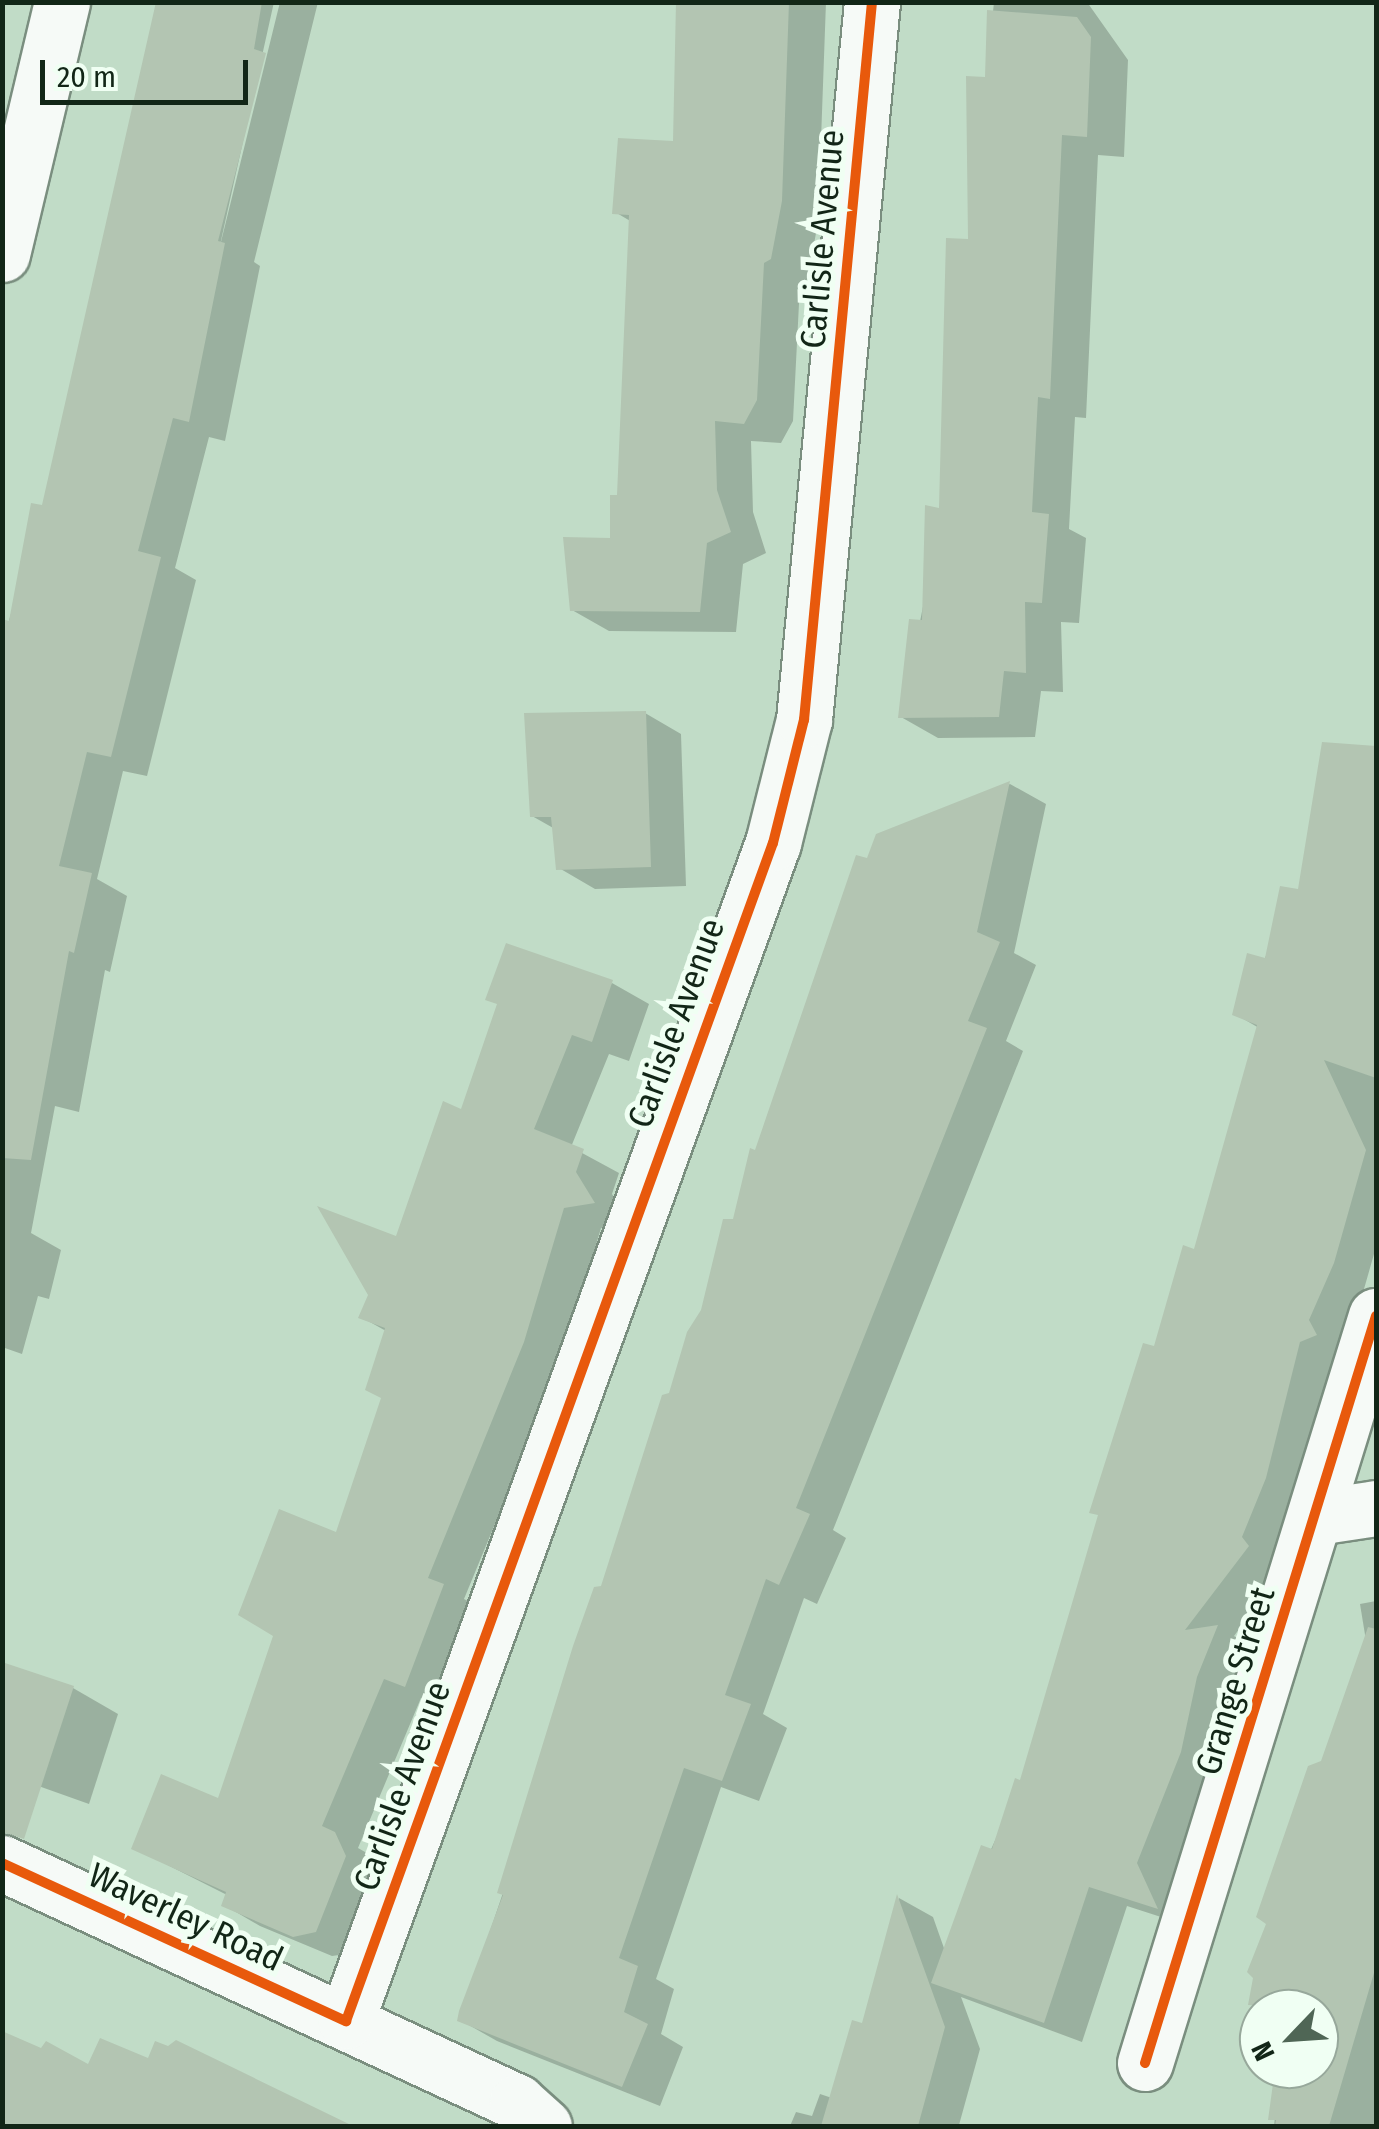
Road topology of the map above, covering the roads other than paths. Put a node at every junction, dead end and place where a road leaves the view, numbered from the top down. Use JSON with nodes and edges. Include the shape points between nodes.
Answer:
{"nodes":[{"id":1,"x":62,"y":2,"type":"edge"},
{"id":2,"x":872,"y":2,"type":"edge"},
{"id":3,"x":25,"y":55,"type":"edge"},
{"id":4,"x":2,"y":254,"type":"edge"},
{"id":5,"x":1376,"y":1316,"type":"edge"},
{"id":6,"x":1376,"y":1508,"type":"edge"},
{"id":7,"x":1316,"y":1517,"type":"junction"},
{"id":8,"x":2,"y":1863,"type":"edge"},
{"id":9,"x":346,"y":2021,"type":"junction"},
{"id":10,"x":1145,"y":2063,"type":"dead end"},
{"id":11,"x":544,"y":2126,"type":"edge"}],
"edges":[{"from":1,"to":3,"type":"street"},
{"from":2,"to":9,"type":"street","name":"Carlisle Avenue","via":[[804,720],[774,843]]},
{"from":3,"to":4,"type":"street"},
{"from":5,"to":7,"type":"street","name":"Grange Street"},
{"from":6,"to":7,"type":"street"},
{"from":7,"to":10,"type":"street","name":"Grange Street"},
{"from":8,"to":9,"type":"street","name":"Waverley Road"},
{"from":9,"to":11,"type":"street","name":"Waverley Road","via":[[518,2102]]}]}
